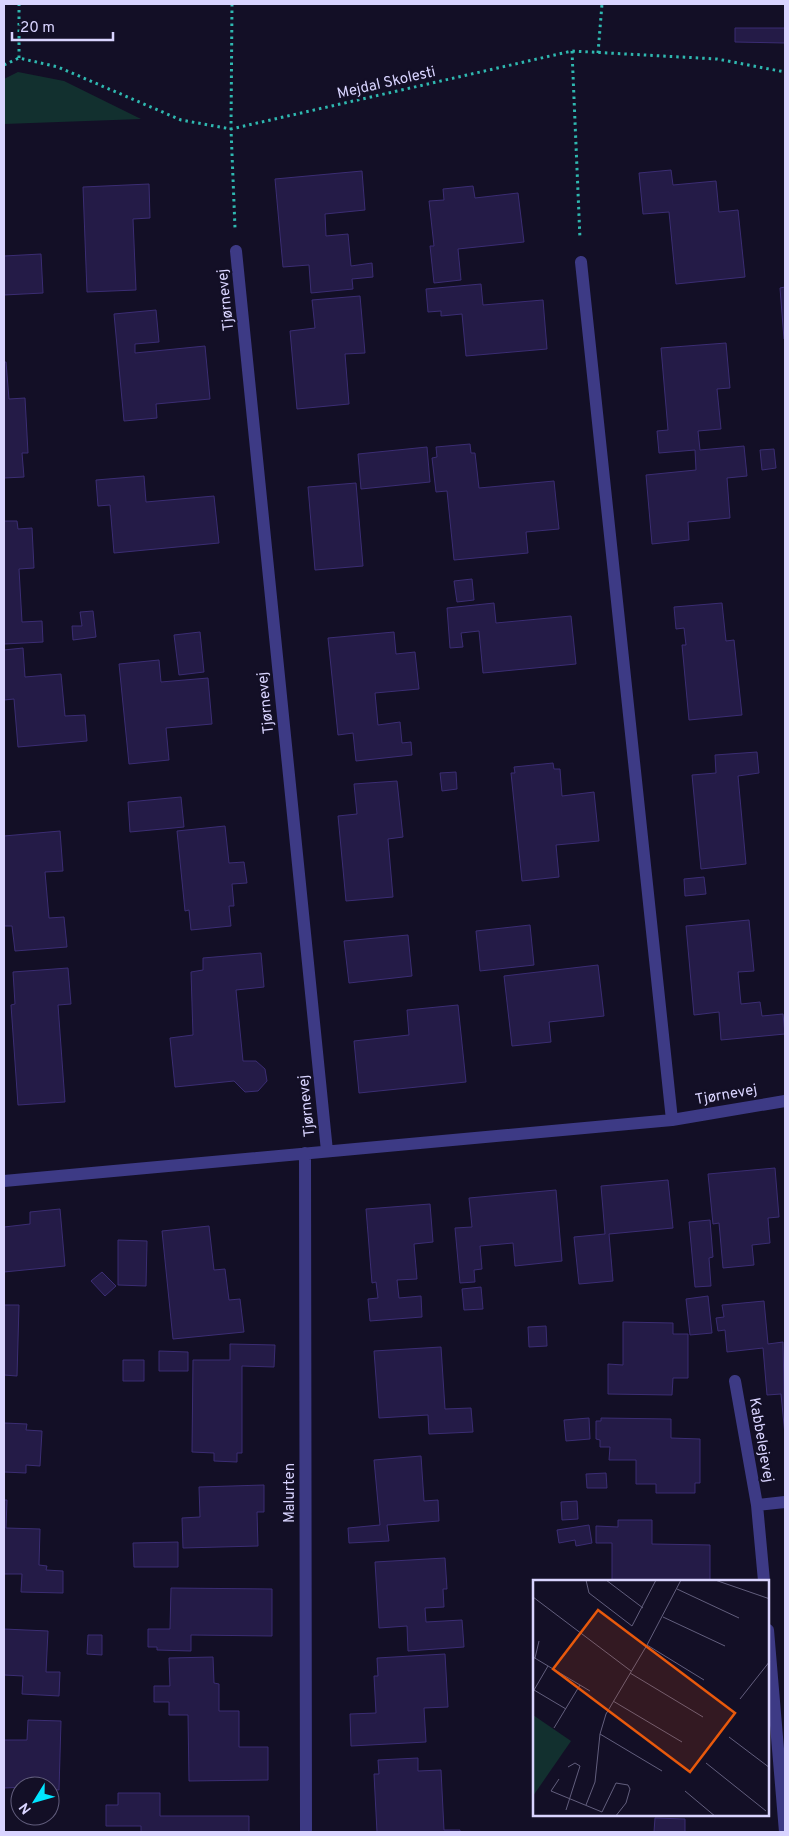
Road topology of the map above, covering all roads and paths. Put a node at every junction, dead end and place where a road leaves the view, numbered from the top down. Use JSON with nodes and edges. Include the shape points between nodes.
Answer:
{"nodes":[{"id":1,"x":19,"y":4,"type":"edge"},
{"id":2,"x":232,"y":4,"type":"edge"},
{"id":3,"x":602,"y":4,"type":"edge"},
{"id":4,"x":572,"y":51,"type":"junction"},
{"id":5,"x":598,"y":53,"type":"junction"},
{"id":6,"x":19,"y":58,"type":"junction"},
{"id":7,"x":4,"y":65,"type":"edge"},
{"id":8,"x":785,"y":72,"type":"edge"},
{"id":9,"x":231,"y":129,"type":"junction"},
{"id":10,"x":236,"y":251,"type":"joint"},
{"id":11,"x":581,"y":262,"type":"joint"},
{"id":12,"x":785,"y":1101,"type":"edge"},
{"id":13,"x":672,"y":1120,"type":"junction"},
{"id":14,"x":327,"y":1151,"type":"junction"},
{"id":15,"x":305,"y":1153,"type":"junction"},
{"id":16,"x":4,"y":1181,"type":"edge"},
{"id":17,"x":735,"y":1381,"type":"dead end"},
{"id":18,"x":785,"y":1502,"type":"edge"},
{"id":19,"x":757,"y":1505,"type":"junction"},
{"id":20,"x":764,"y":1580,"type":"edge"},
{"id":21,"x":769,"y":1642,"type":"edge"},
{"id":22,"x":306,"y":1832,"type":"edge"},
{"id":23,"x":785,"y":1832,"type":"edge"}],
"edges":[{"from":1,"to":6,"type":"path"},
{"from":2,"to":9,"type":"path"},
{"from":3,"to":5,"type":"path"},
{"from":4,"to":5,"type":"path","name":"Mejdal Skolesti"},
{"from":4,"to":9,"type":"path","name":"Mejdal Skolesti"},
{"from":4,"to":11,"type":"path"},
{"from":5,"to":8,"type":"path","name":"Mejdal Skolesti","via":[[716,59]]},
{"from":6,"to":7,"type":"path"},
{"from":6,"to":9,"type":"path","name":"Mejdal Skolesti","via":[[58,67],[181,120]]},
{"from":9,"to":10,"type":"path"},
{"from":10,"to":14,"type":"street","name":"Tjørnevej"},
{"from":11,"to":13,"type":"street"},
{"from":12,"to":13,"type":"street","name":"Tjørnevej"},
{"from":13,"to":14,"type":"street","name":"Tjørnevej"},
{"from":14,"to":15,"type":"street","name":"Tjørnevej"},
{"from":15,"to":16,"type":"street","name":"Tjørnevej"},
{"from":15,"to":22,"type":"street","name":"Malurten"},
{"from":17,"to":19,"type":"street","name":"Kabbelejevej"},
{"from":18,"to":19,"type":"street","name":"Kabbelejevej"},
{"from":19,"to":20,"type":"street","name":"Kabbelejevej"},
{"from":21,"to":23,"type":"street"}]}
